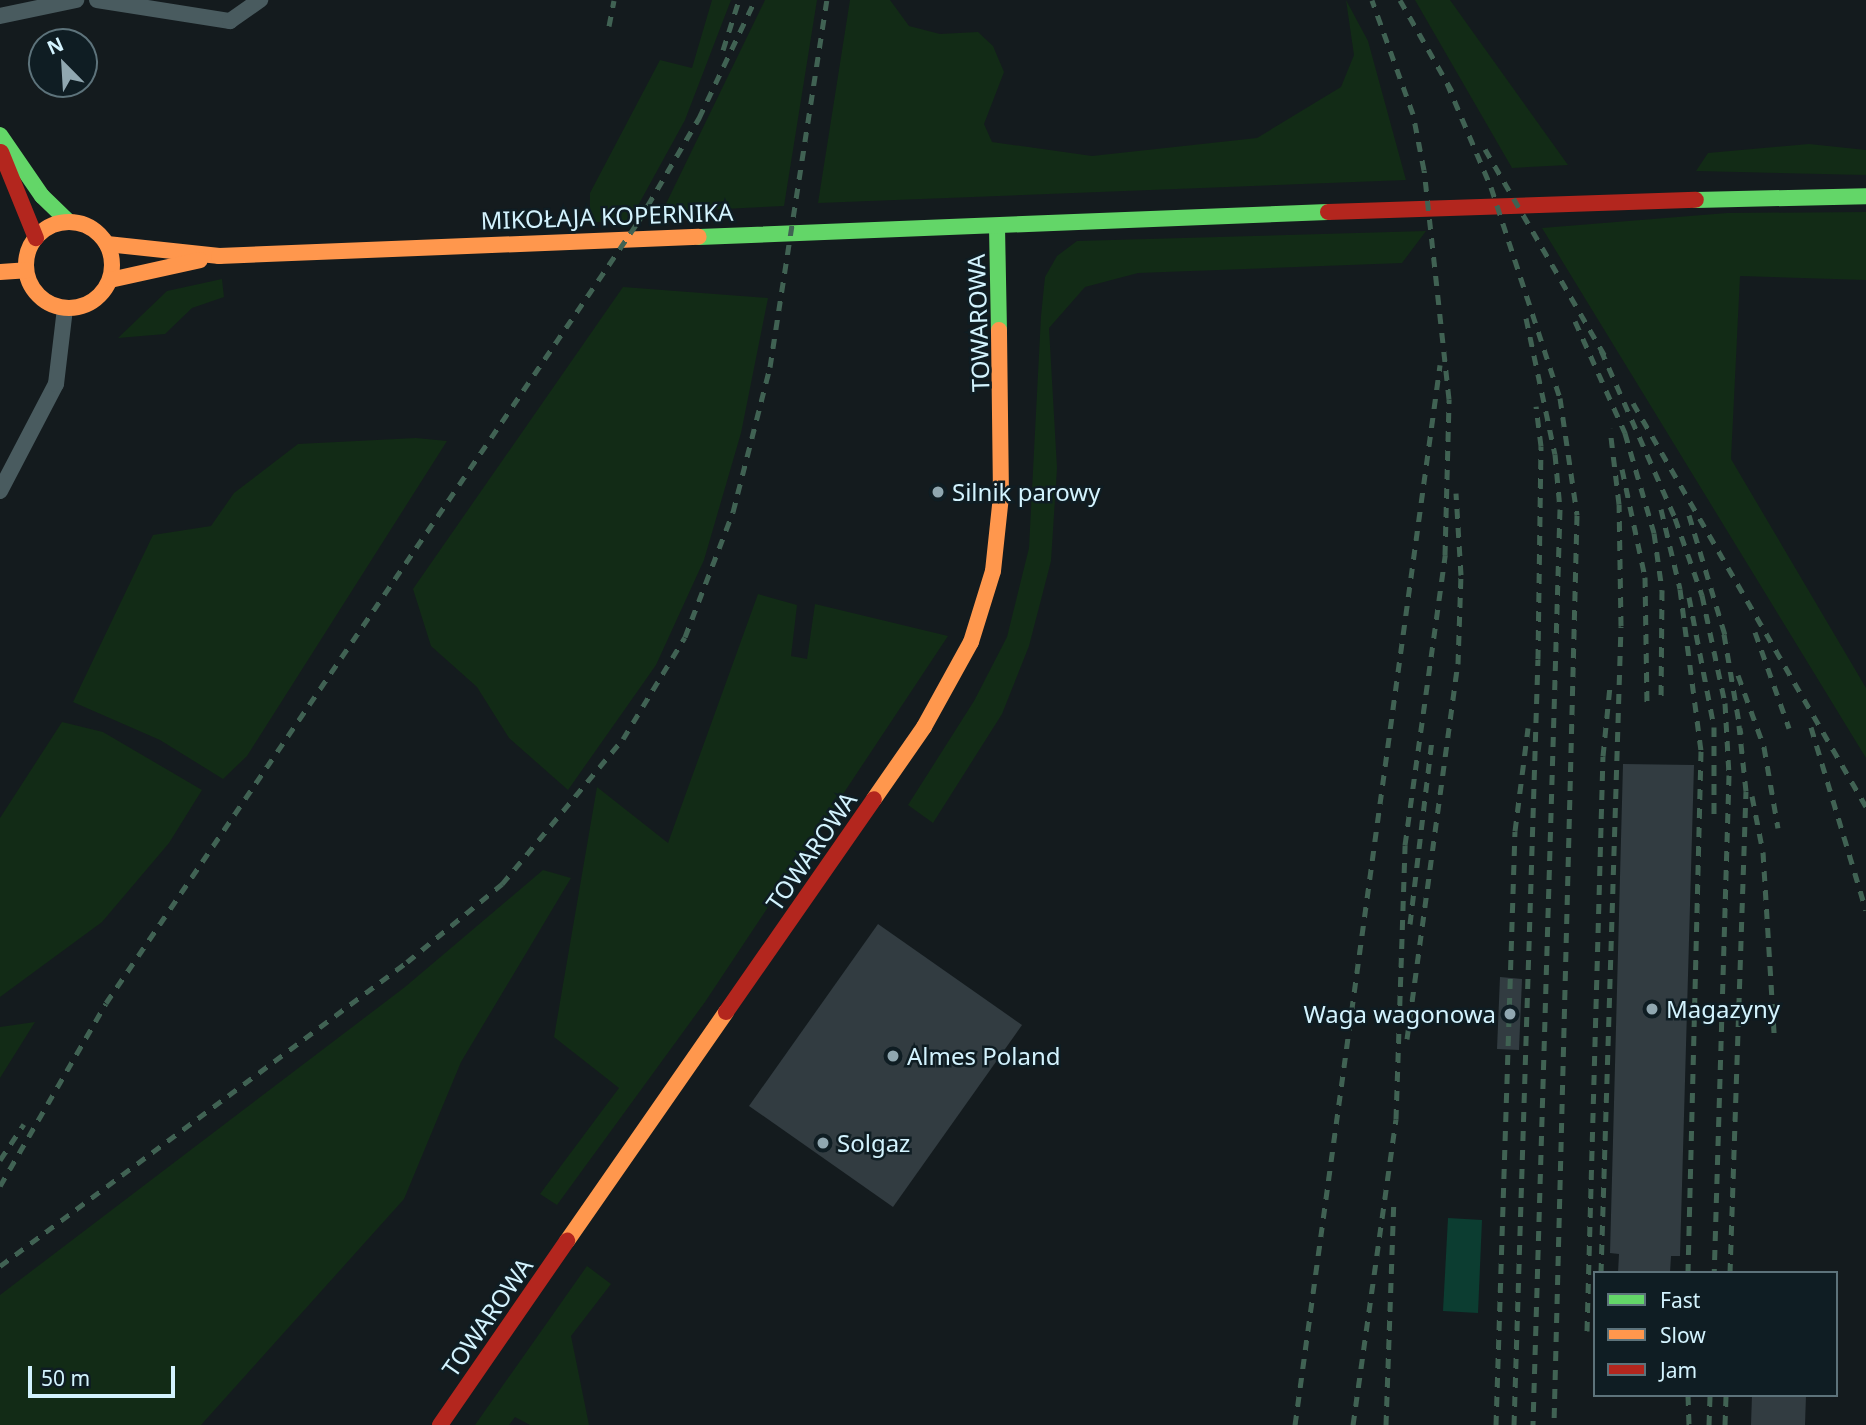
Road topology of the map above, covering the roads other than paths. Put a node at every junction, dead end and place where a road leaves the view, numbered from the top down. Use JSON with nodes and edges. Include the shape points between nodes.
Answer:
{"nodes":[{"id":1,"x":76,"y":0,"type":"edge"},
{"id":2,"x":97,"y":0,"type":"edge"},
{"id":3,"x":260,"y":0,"type":"edge"},
{"id":4,"x":0,"y":16,"type":"edge"},
{"id":5,"x":0,"y":135,"type":"edge"},
{"id":6,"x":0,"y":149,"type":"edge"},
{"id":7,"x":1866,"y":196,"type":"edge"},
{"id":8,"x":69,"y":222,"type":"junction"},
{"id":9,"x":997,"y":227,"type":"junction"},
{"id":10,"x":36,"y":238,"type":"junction"},
{"id":11,"x":107,"y":244,"type":"junction"},
{"id":12,"x":219,"y":256,"type":"junction"},
{"id":13,"x":26,"y":270,"type":"junction"},
{"id":14,"x":0,"y":272,"type":"edge"},
{"id":15,"x":110,"y":280,"type":"junction"},
{"id":16,"x":65,"y":309,"type":"junction"},
{"id":17,"x":0,"y":491,"type":"edge"},
{"id":18,"x":440,"y":1425,"type":"edge"}],
"edges":[{"from":1,"to":4,"type":"street"},
{"from":2,"to":3,"type":"street","via":[[230,21]]},
{"from":5,"to":8,"type":"main road","via":[[40,192]]},
{"from":6,"to":10,"type":"main road"},
{"from":7,"to":9,"type":"main road","name":"MIKOŁAJA KOPERNIKA"},
{"from":8,"to":10,"type":"main road"},
{"from":8,"to":11,"type":"main road","via":[[87,226]]},
{"from":9,"to":12,"type":"main road","name":"MIKOŁAJA KOPERNIKA"},
{"from":9,"to":18,"type":"main road","name":"TOWAROWA","via":[[1001,496],[993,571],[971,642],[924,727]]},
{"from":10,"to":13,"type":"main road"},
{"from":11,"to":12,"type":"main road","name":"MIKOŁAJA KOPERNIKA"},
{"from":11,"to":15,"type":"main road"},
{"from":12,"to":15,"type":"main road","name":"MIKOŁAJA KOPERNIKA"},
{"from":13,"to":14,"type":"main road"},
{"from":13,"to":16,"type":"main road","via":[[38,296]]},
{"from":15,"to":16,"type":"main road","via":[[92,302]]},
{"from":16,"to":17,"type":"street","via":[[56,384]]}]}
